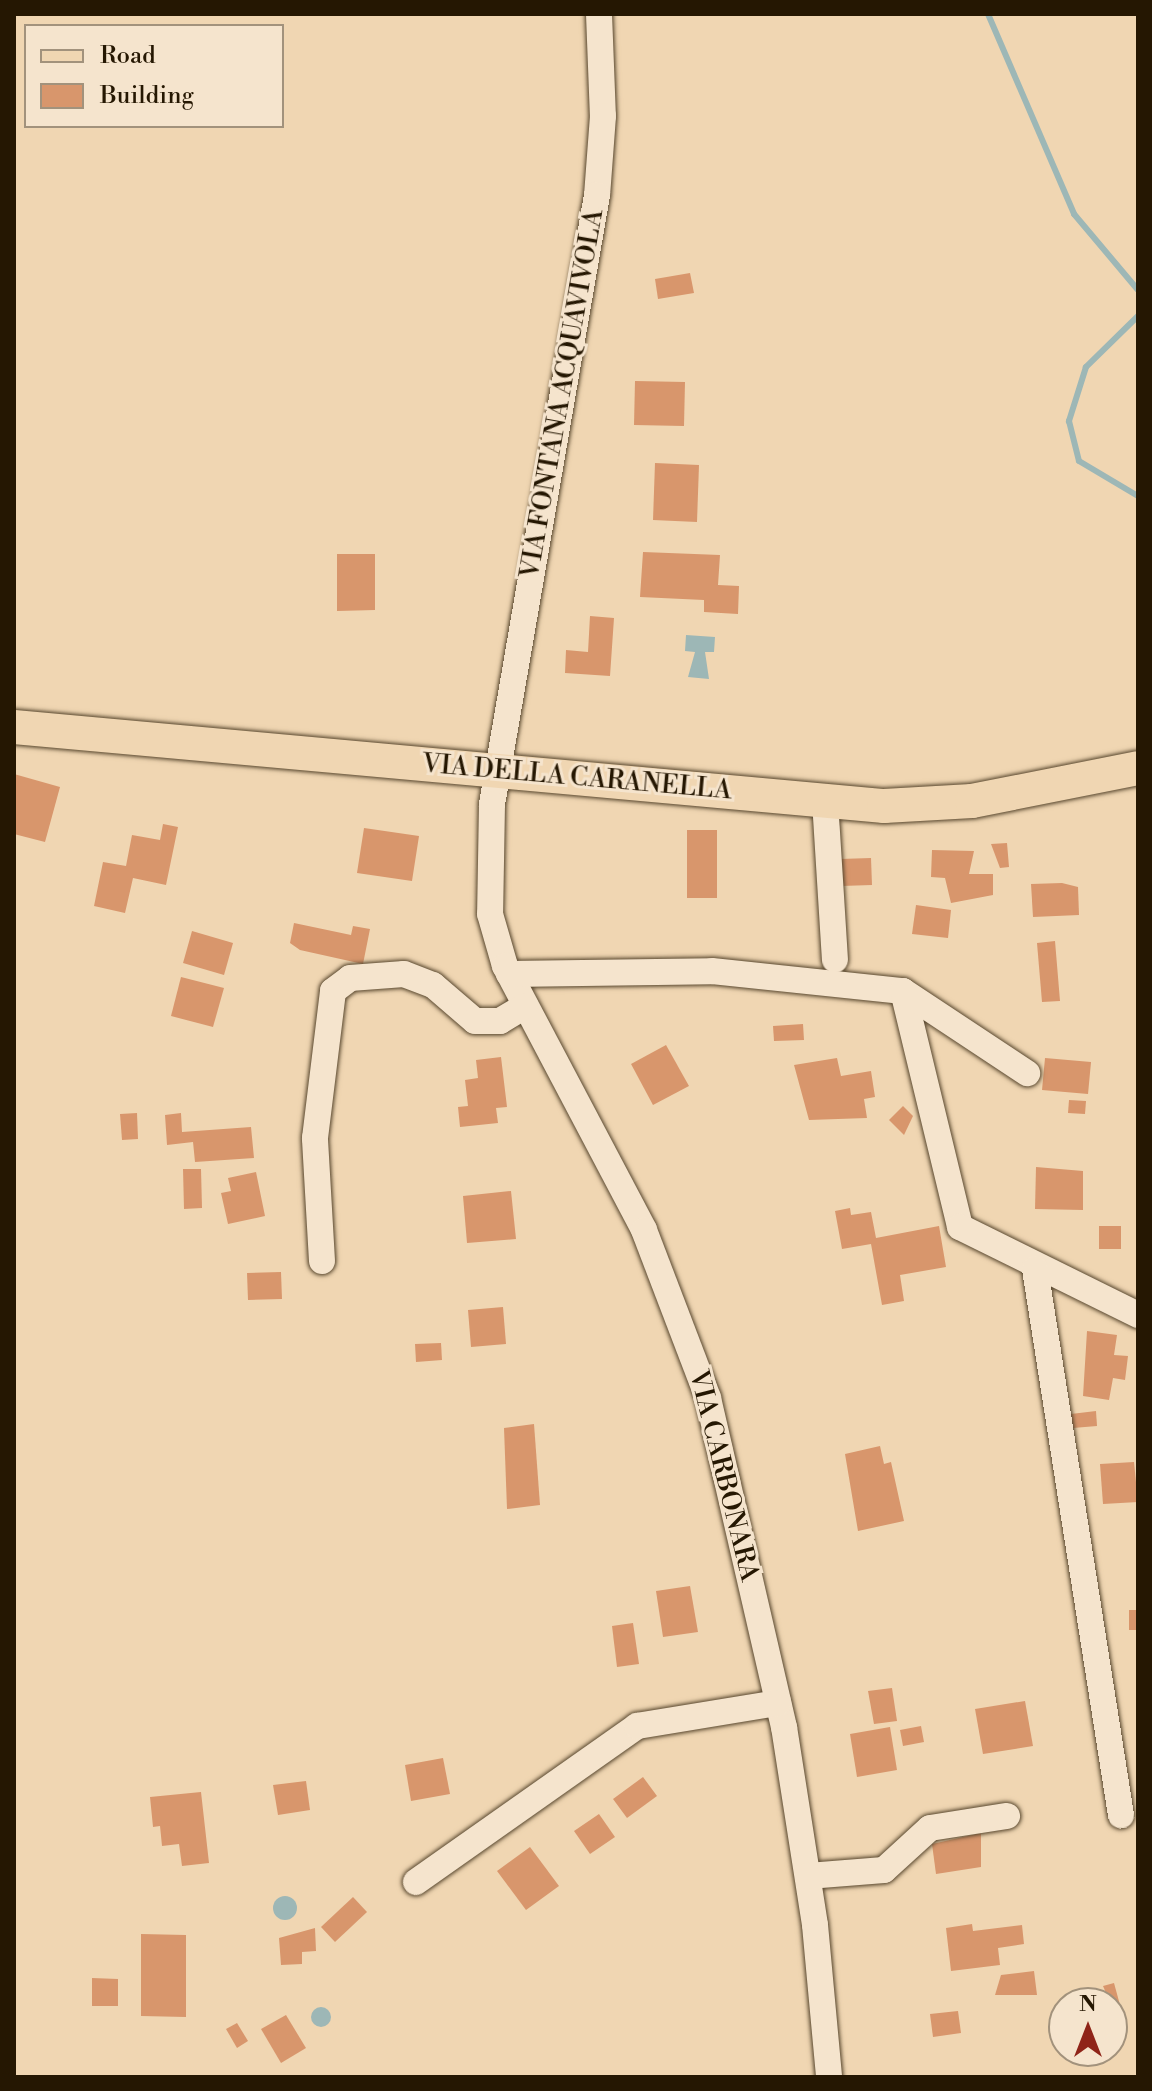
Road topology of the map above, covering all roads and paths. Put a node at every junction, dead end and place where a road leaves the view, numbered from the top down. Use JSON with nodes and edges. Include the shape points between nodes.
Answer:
{"nodes":[{"id":1,"x":599,"y":14,"type":"edge"},
{"id":2,"x":14,"y":727,"type":"edge"},
{"id":3,"x":1138,"y":768,"type":"edge"},
{"id":4,"x":499,"y":772,"type":"junction"},
{"id":5,"x":825,"y":801,"type":"junction"},
{"id":6,"x":835,"y":960,"type":"dead end"},
{"id":7,"x":509,"y":974,"type":"junction"},
{"id":8,"x":903,"y":991,"type":"junction"},
{"id":9,"x":525,"y":1006,"type":"junction"},
{"id":10,"x":1027,"y":1073,"type":"dead end"},
{"id":11,"x":322,"y":1261,"type":"dead end"},
{"id":12,"x":1035,"y":1269,"type":"junction"},
{"id":13,"x":1138,"y":1315,"type":"edge"},
{"id":14,"x":778,"y":1703,"type":"junction"},
{"id":15,"x":1121,"y":1815,"type":"dead end"},
{"id":16,"x":1007,"y":1816,"type":"dead end"},
{"id":17,"x":808,"y":1876,"type":"junction"},
{"id":18,"x":416,"y":1882,"type":"dead end"},
{"id":19,"x":829,"y":2077,"type":"edge"}],
"edges":[{"from":1,"to":4,"type":"street","name":"VIA FONTANA ACQUAVIVOLA","via":[[603,116],[594,220]]},
{"from":2,"to":4,"type":"main road","name":"VIA DELLA CARANELLA","via":[[139,733]]},
{"from":3,"to":5,"type":"main road","name":"VIA DELLA CARANELLA","via":[[943,805]]},
{"from":4,"to":5,"type":"main road","name":"VIA DELLA CARANELLA"},
{"from":4,"to":7,"type":"street","name":"VIA CARBONARA","via":[[488,887]]},
{"from":5,"to":6,"type":"street"},
{"from":7,"to":8,"type":"street","via":[[712,971]]},
{"from":7,"to":9,"type":"street","name":"VIA CARBONARA"},
{"from":8,"to":10,"type":"street"},
{"from":8,"to":12,"type":"street","via":[[956,1219],[973,1238]]},
{"from":9,"to":11,"type":"street","via":[[500,1021],[475,1021],[433,985],[404,974],[350,978],[333,991],[315,1138]]},
{"from":9,"to":14,"type":"street","name":"VIA CARBONARA","via":[[644,1230],[708,1398]]},
{"from":12,"to":13,"type":"street"},
{"from":12,"to":15,"type":"street"},
{"from":14,"to":17,"type":"street","name":"VIA CARBONARA"},
{"from":14,"to":18,"type":"street","via":[[637,1726]]},
{"from":16,"to":17,"type":"street","via":[[930,1828],[884,1870]]},
{"from":17,"to":19,"type":"street","name":"VIA CARBONARA"}]}
